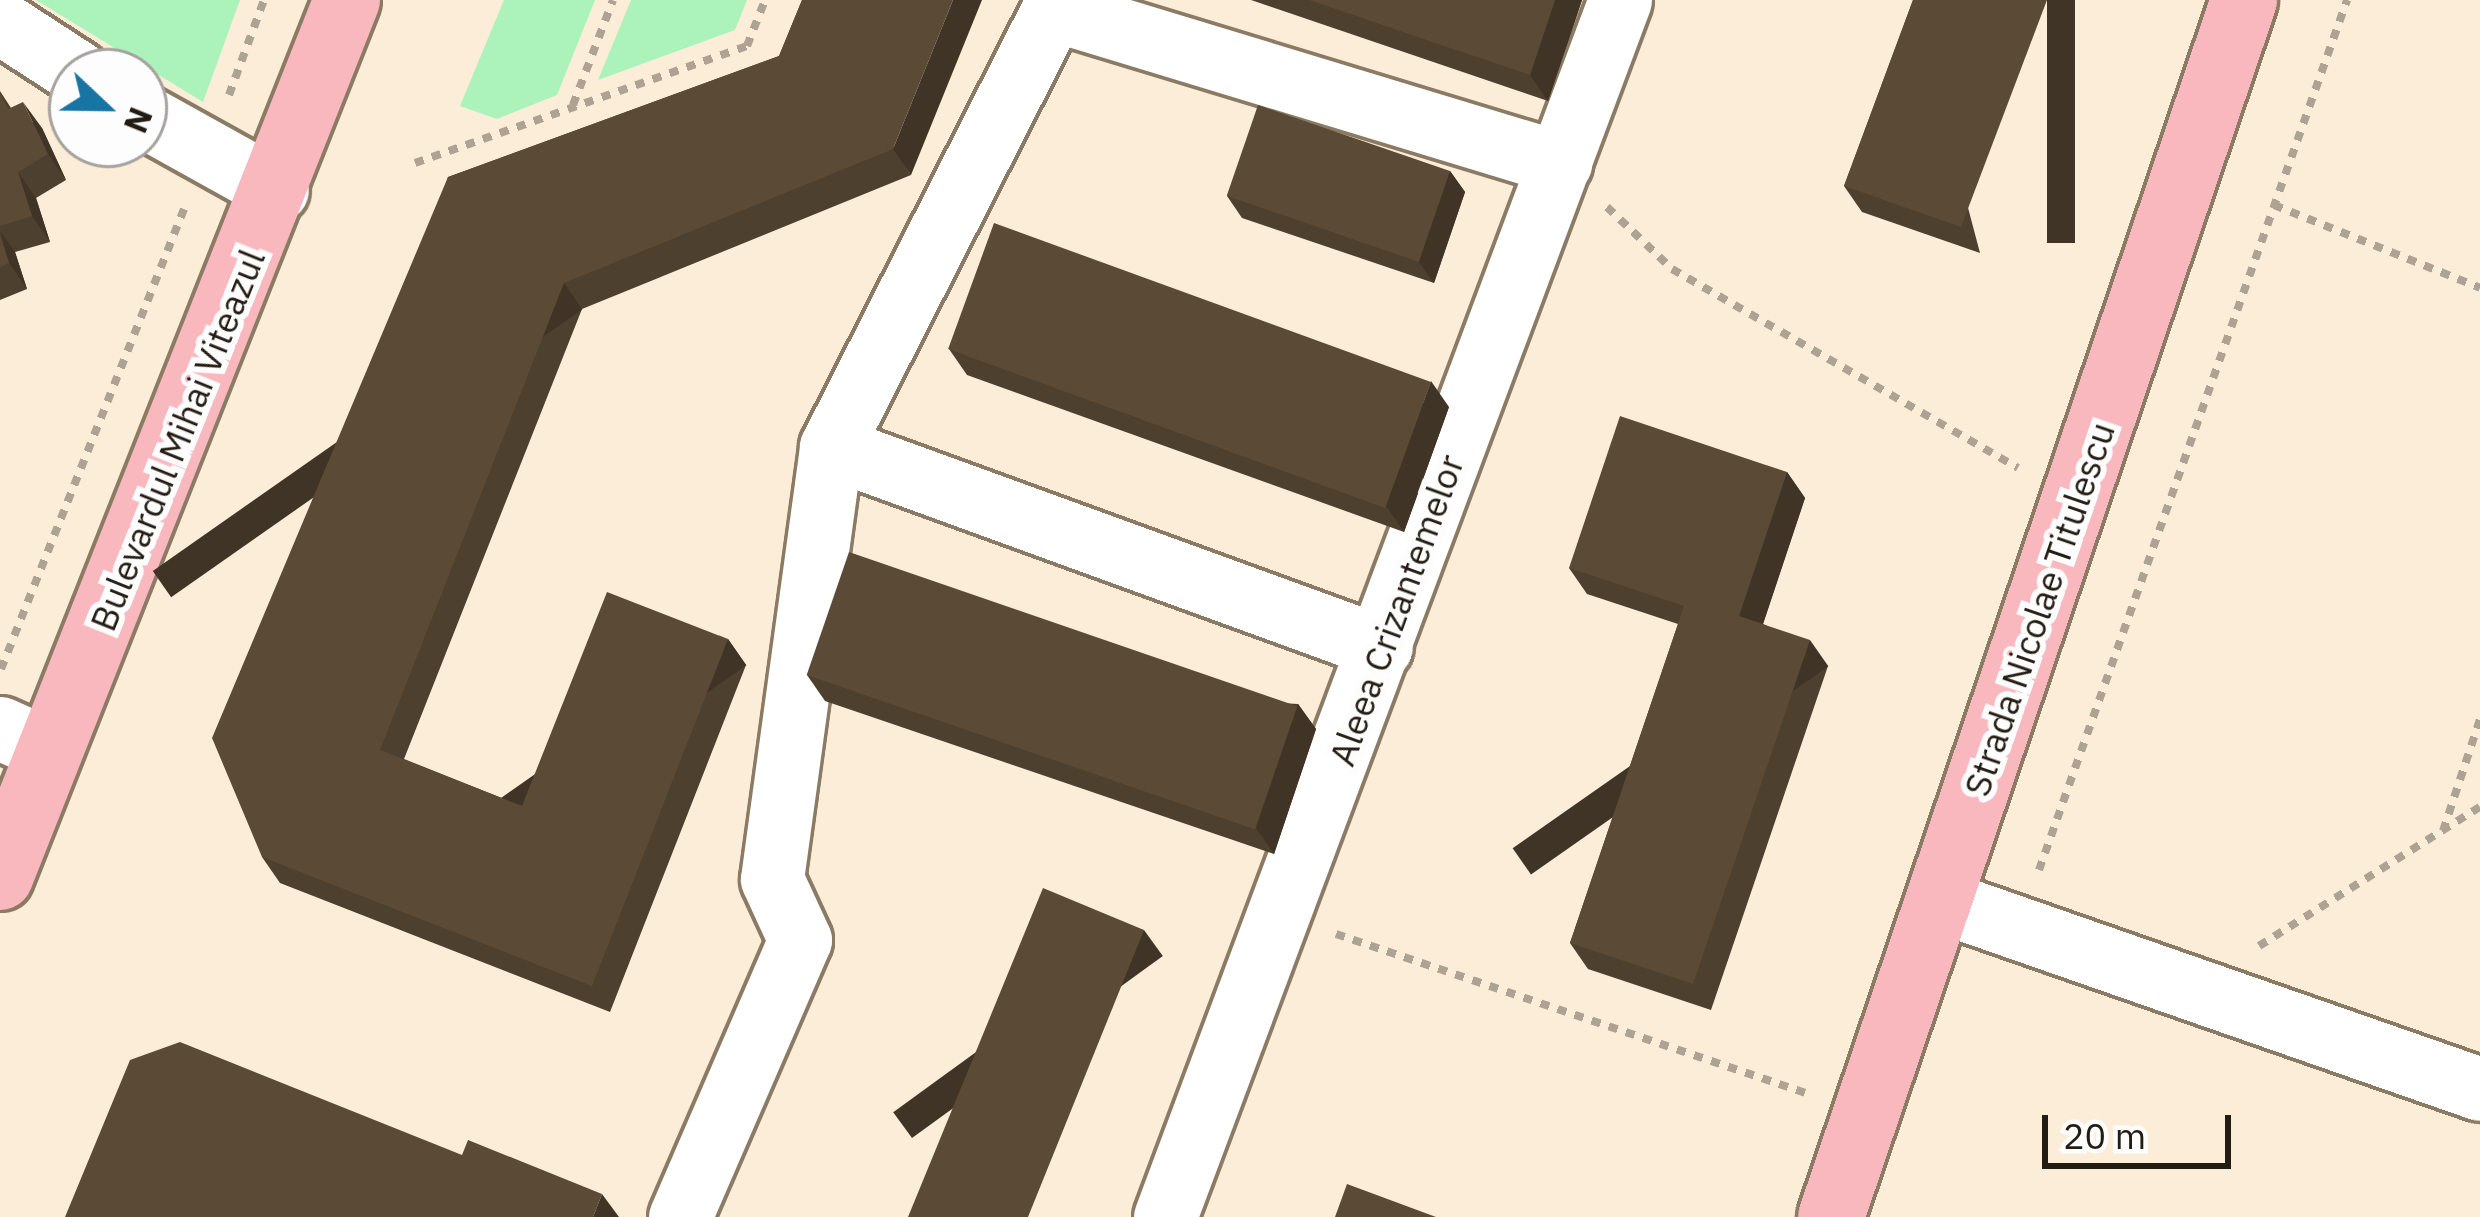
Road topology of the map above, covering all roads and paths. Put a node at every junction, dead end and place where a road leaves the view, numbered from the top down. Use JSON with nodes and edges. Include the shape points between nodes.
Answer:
{"nodes":[{"id":1,"x":264,"y":0,"type":"edge"},
{"id":2,"x":347,"y":0,"type":"edge"},
{"id":3,"x":614,"y":0,"type":"edge"},
{"id":4,"x":765,"y":0,"type":"edge"},
{"id":5,"x":1620,"y":0,"type":"edge"},
{"id":6,"x":2244,"y":0,"type":"edge"},
{"id":7,"x":2347,"y":0,"type":"edge"},
{"id":8,"x":1057,"y":5,"type":"edge"},
{"id":9,"x":0,"y":22,"type":"edge"},
{"id":10,"x":48,"y":54,"type":"edge"},
{"id":11,"x":572,"y":106,"type":"junction"},
{"id":12,"x":168,"y":132,"type":"edge"},
{"id":13,"x":206,"y":157,"type":"junction"},
{"id":14,"x":415,"y":163,"type":"dead end"},
{"id":15,"x":1560,"y":163,"type":"junction"},
{"id":16,"x":277,"y":190,"type":"junction"},
{"id":17,"x":2274,"y":206,"type":"junction"},
{"id":18,"x":2480,"y":288,"type":"edge"},
{"id":19,"x":831,"y":447,"type":"junction"},
{"id":20,"x":2076,"y":501,"type":"junction"},
{"id":21,"x":1381,"y":647,"type":"junction"},
{"id":22,"x":0,"y":670,"type":"edge"},
{"id":23,"x":2480,"y":719,"type":"edge"},
{"id":24,"x":25,"y":739,"type":"edge"},
{"id":25,"x":2480,"y":807,"type":"edge"},
{"id":26,"x":2444,"y":831,"type":"junction"},
{"id":27,"x":0,"y":877,"type":"edge"},
{"id":28,"x":1938,"y":900,"type":"junction"},
{"id":29,"x":1284,"y":916,"type":"junction"},
{"id":30,"x":2018,"y":928,"type":"junction"},
{"id":31,"x":2192,"y":988,"type":"junction"},
{"id":32,"x":2480,"y":1089,"type":"edge"},
{"id":33,"x":1866,"y":1114,"type":"junction"},
{"id":34,"x":680,"y":1217,"type":"edge"},
{"id":35,"x":1166,"y":1217,"type":"edge"},
{"id":36,"x":1831,"y":1217,"type":"edge"}],
"edges":[{"from":1,"to":13,"type":"path"},
{"from":2,"to":16,"type":"main road","name":"Bulevardul Mihai Viteazul"},
{"from":3,"to":11,"type":"path"},
{"from":4,"to":11,"type":"path","via":[[747,46]]},
{"from":5,"to":15,"type":"street","name":"Aleea Crizantemelor"},
{"from":6,"to":20,"type":"main road","name":"Strada Nicolae Titulescu"},
{"from":7,"to":17,"type":"path"},
{"from":8,"to":15,"type":"street"},
{"from":8,"to":19,"type":"street"},
{"from":9,"to":10,"type":"street"},
{"from":11,"to":14,"type":"path"},
{"from":12,"to":13,"type":"street"},
{"from":13,"to":16,"type":"street"},
{"from":13,"to":22,"type":"path"},
{"from":15,"to":20,"type":"path","via":[[1672,269]]},
{"from":15,"to":21,"type":"street","name":"Aleea Crizantemelor"},
{"from":16,"to":24,"type":"main road","name":"Bulevardul Mihai Viteazul"},
{"from":17,"to":18,"type":"path"},
{"from":17,"to":30,"type":"path"},
{"from":19,"to":21,"type":"street"},
{"from":19,"to":34,"type":"street","via":[[772,879],[800,940]]},
{"from":20,"to":28,"type":"main road","name":"Strada Nicolae Titulescu"},
{"from":21,"to":29,"type":"street","name":"Aleea Crizantemelor"},
{"from":23,"to":26,"type":"path"},
{"from":24,"to":27,"type":"main road","name":"Bulevardul Mihai Viteazul"},
{"from":25,"to":26,"type":"path"},
{"from":26,"to":31,"type":"path"},
{"from":28,"to":30,"type":"street"},
{"from":28,"to":33,"type":"main road","name":"Strada Nicolae Titulescu"},
{"from":29,"to":33,"type":"path"},
{"from":29,"to":35,"type":"street","name":"Aleea Crizantemelor"},
{"from":30,"to":31,"type":"street"},
{"from":31,"to":32,"type":"street"},
{"from":33,"to":36,"type":"main road","name":"Strada Nicolae Titulescu"}]}
